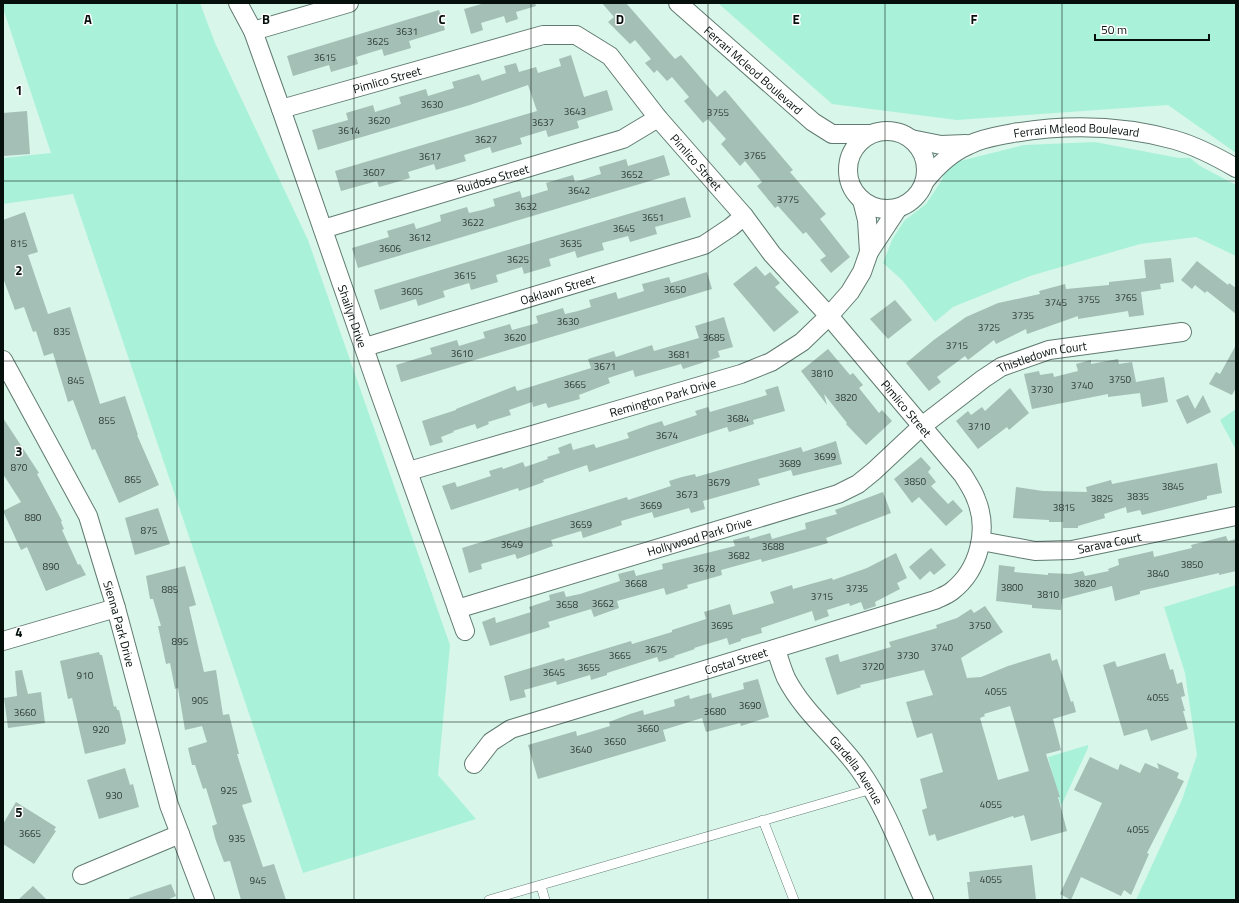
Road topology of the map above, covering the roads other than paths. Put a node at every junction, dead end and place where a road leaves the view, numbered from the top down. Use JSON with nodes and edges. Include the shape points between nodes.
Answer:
{"nodes":[{"id":1,"x":238,"y":3,"type":"edge"},
{"id":2,"x":349,"y":3,"type":"edge"},
{"id":3,"x":678,"y":3,"type":"edge"},
{"id":4,"x":253,"y":31,"type":"junction"},
{"id":5,"x":281,"y":109,"type":"junction"},
{"id":6,"x":658,"y":118,"type":"junction"},
{"id":7,"x":832,"y":134,"type":"junction"},
{"id":8,"x":870,"y":134,"type":"junction"},
{"id":9,"x":911,"y":140,"type":"junction"},
{"id":10,"x":969,"y":144,"type":"junction"},
{"id":11,"x":848,"y":165,"type":"junction"},
{"id":12,"x":1236,"y":168,"type":"edge"},
{"id":13,"x":925,"y":182,"type":"junction"},
{"id":14,"x":862,"y":200,"type":"junction"},
{"id":15,"x":898,"y":208,"type":"junction"},
{"id":16,"x":744,"y":216,"type":"junction"},
{"id":17,"x":323,"y":229,"type":"junction"},
{"id":18,"x":869,"y":252,"type":"junction"},
{"id":19,"x":829,"y":316,"type":"junction"},
{"id":20,"x":1182,"y":332,"type":"dead end"},
{"id":21,"x":365,"y":347,"type":"junction"},
{"id":22,"x":3,"y":360,"type":"edge"},
{"id":23,"x":922,"y":426,"type":"junction"},
{"id":24,"x":409,"y":471,"type":"junction"},
{"id":25,"x":1236,"y":516,"type":"edge"},
{"id":26,"x":981,"y":541,"type":"junction"},
{"id":27,"x":116,"y":608,"type":"junction"},
{"id":28,"x":457,"y":609,"type":"junction"},
{"id":29,"x":465,"y":631,"type":"dead end"},
{"id":30,"x":3,"y":641,"type":"edge"},
{"id":31,"x":776,"y":649,"type":"junction"},
{"id":32,"x":474,"y":764,"type":"dead end"},
{"id":33,"x":872,"y":789,"type":"junction"},
{"id":34,"x":763,"y":820,"type":"junction"},
{"id":35,"x":180,"y":834,"type":"junction"},
{"id":36,"x":82,"y":875,"type":"dead end"},
{"id":37,"x":541,"y":886,"type":"junction"},
{"id":38,"x":205,"y":900,"type":"edge"},
{"id":39,"x":489,"y":900,"type":"edge"},
{"id":40,"x":546,"y":900,"type":"edge"},
{"id":41,"x":794,"y":900,"type":"edge"},
{"id":42,"x":924,"y":900,"type":"edge"}],
"edges":[{"from":1,"to":4,"type":"street","name":"Shailyn Drive"},
{"from":2,"to":4,"type":"street"},
{"from":3,"to":7,"type":"street","name":"Ferrari Mcleod Boulevard","via":[[813,122]]},
{"from":4,"to":5,"type":"street","name":"Shailyn Drive"},
{"from":5,"to":6,"type":"street","name":"Pimlico Street","via":[[543,35],[576,35],[610,56]]},
{"from":5,"to":17,"type":"street","name":"Shailyn Drive"},
{"from":6,"to":16,"type":"street","name":"Pimlico Street"},
{"from":6,"to":17,"type":"street","name":"Ruidoso Street","via":[[624,139]]},
{"from":7,"to":8,"type":"street"},
{"from":7,"to":11,"type":"street"},
{"from":8,"to":9,"type":"street","via":[[882,130],[895,131]]},
{"from":8,"to":11,"type":"street","via":[[859,142],[852,152]]},
{"from":9,"to":10,"type":"street","via":[[941,146]]},
{"from":9,"to":13,"type":"street","via":[[917,144],[924,156]]},
{"from":10,"to":12,"type":"street","name":"Ferrari Mcleod Boulevard","via":[[1032,130],[1094,127],[1135,131],[1176,140]]},
{"from":10,"to":13,"type":"street","name":"Ferrari Mcleod Boulevard","via":[[948,157]]},
{"from":11,"to":14,"type":"street","via":[[853,190]]},
{"from":13,"to":15,"type":"street","via":[[910,202]]},
{"from":14,"to":15,"type":"street","via":[[879,208]]},
{"from":14,"to":18,"type":"street","name":"Remington Park Drive","via":[[867,220]]},
{"from":15,"to":18,"type":"street","name":"Remington Park Drive"},
{"from":16,"to":19,"type":"street","name":"Pimlico Street","via":[[772,254]]},
{"from":16,"to":21,"type":"street","name":"Oaklawn Street","via":[[704,245]]},
{"from":17,"to":21,"type":"street","name":"Shailyn Drive"},
{"from":18,"to":19,"type":"street","name":"Remington Park Drive","via":[[862,272],[850,292]]},
{"from":19,"to":23,"type":"street","name":"Pimlico Street"},
{"from":19,"to":24,"type":"street","name":"Remington Park Drive","via":[[802,342],[771,362],[741,374]]},
{"from":20,"to":23,"type":"street","name":"Thistledown Court","via":[[1049,350],[1021,359],[1001,367],[983,379]]},
{"from":21,"to":24,"type":"street","name":"Shailyn Drive"},
{"from":22,"to":27,"type":"street","name":"Sienna Park Drive","via":[[88,516]]},
{"from":23,"to":26,"type":"street","name":"Pimlico Street","via":[[962,475],[977,499],[982,523]]},
{"from":23,"to":28,"type":"street","name":"Hollywood Park Drive","via":[[874,472],[838,494]]},
{"from":24,"to":28,"type":"street","name":"Shailyn Drive"},
{"from":25,"to":26,"type":"street","name":"Sarava Court","via":[[1072,550],[1035,551]]},
{"from":26,"to":31,"type":"street","name":"Costal Street","via":[[972,567],[951,592],[935,600]]},
{"from":27,"to":30,"type":"street"},
{"from":27,"to":35,"type":"street","name":"Sienna Park Drive","via":[[169,805]]},
{"from":28,"to":29,"type":"street","name":"Shailyn Drive"},
{"from":31,"to":32,"type":"street","name":"Costal Street","via":[[511,729],[491,742]]},
{"from":31,"to":33,"type":"street","name":"Gardella Avenue","via":[[792,688],[813,716],[836,740]]},
{"from":33,"to":34,"type":"lane"},
{"from":33,"to":42,"type":"street","name":"Gardella Avenue"},
{"from":34,"to":37,"type":"lane"},
{"from":34,"to":41,"type":"lane"},
{"from":35,"to":36,"type":"street"},
{"from":35,"to":38,"type":"street","name":"Sienna Park Drive"},
{"from":37,"to":39,"type":"lane"},
{"from":37,"to":40,"type":"lane"}]}
